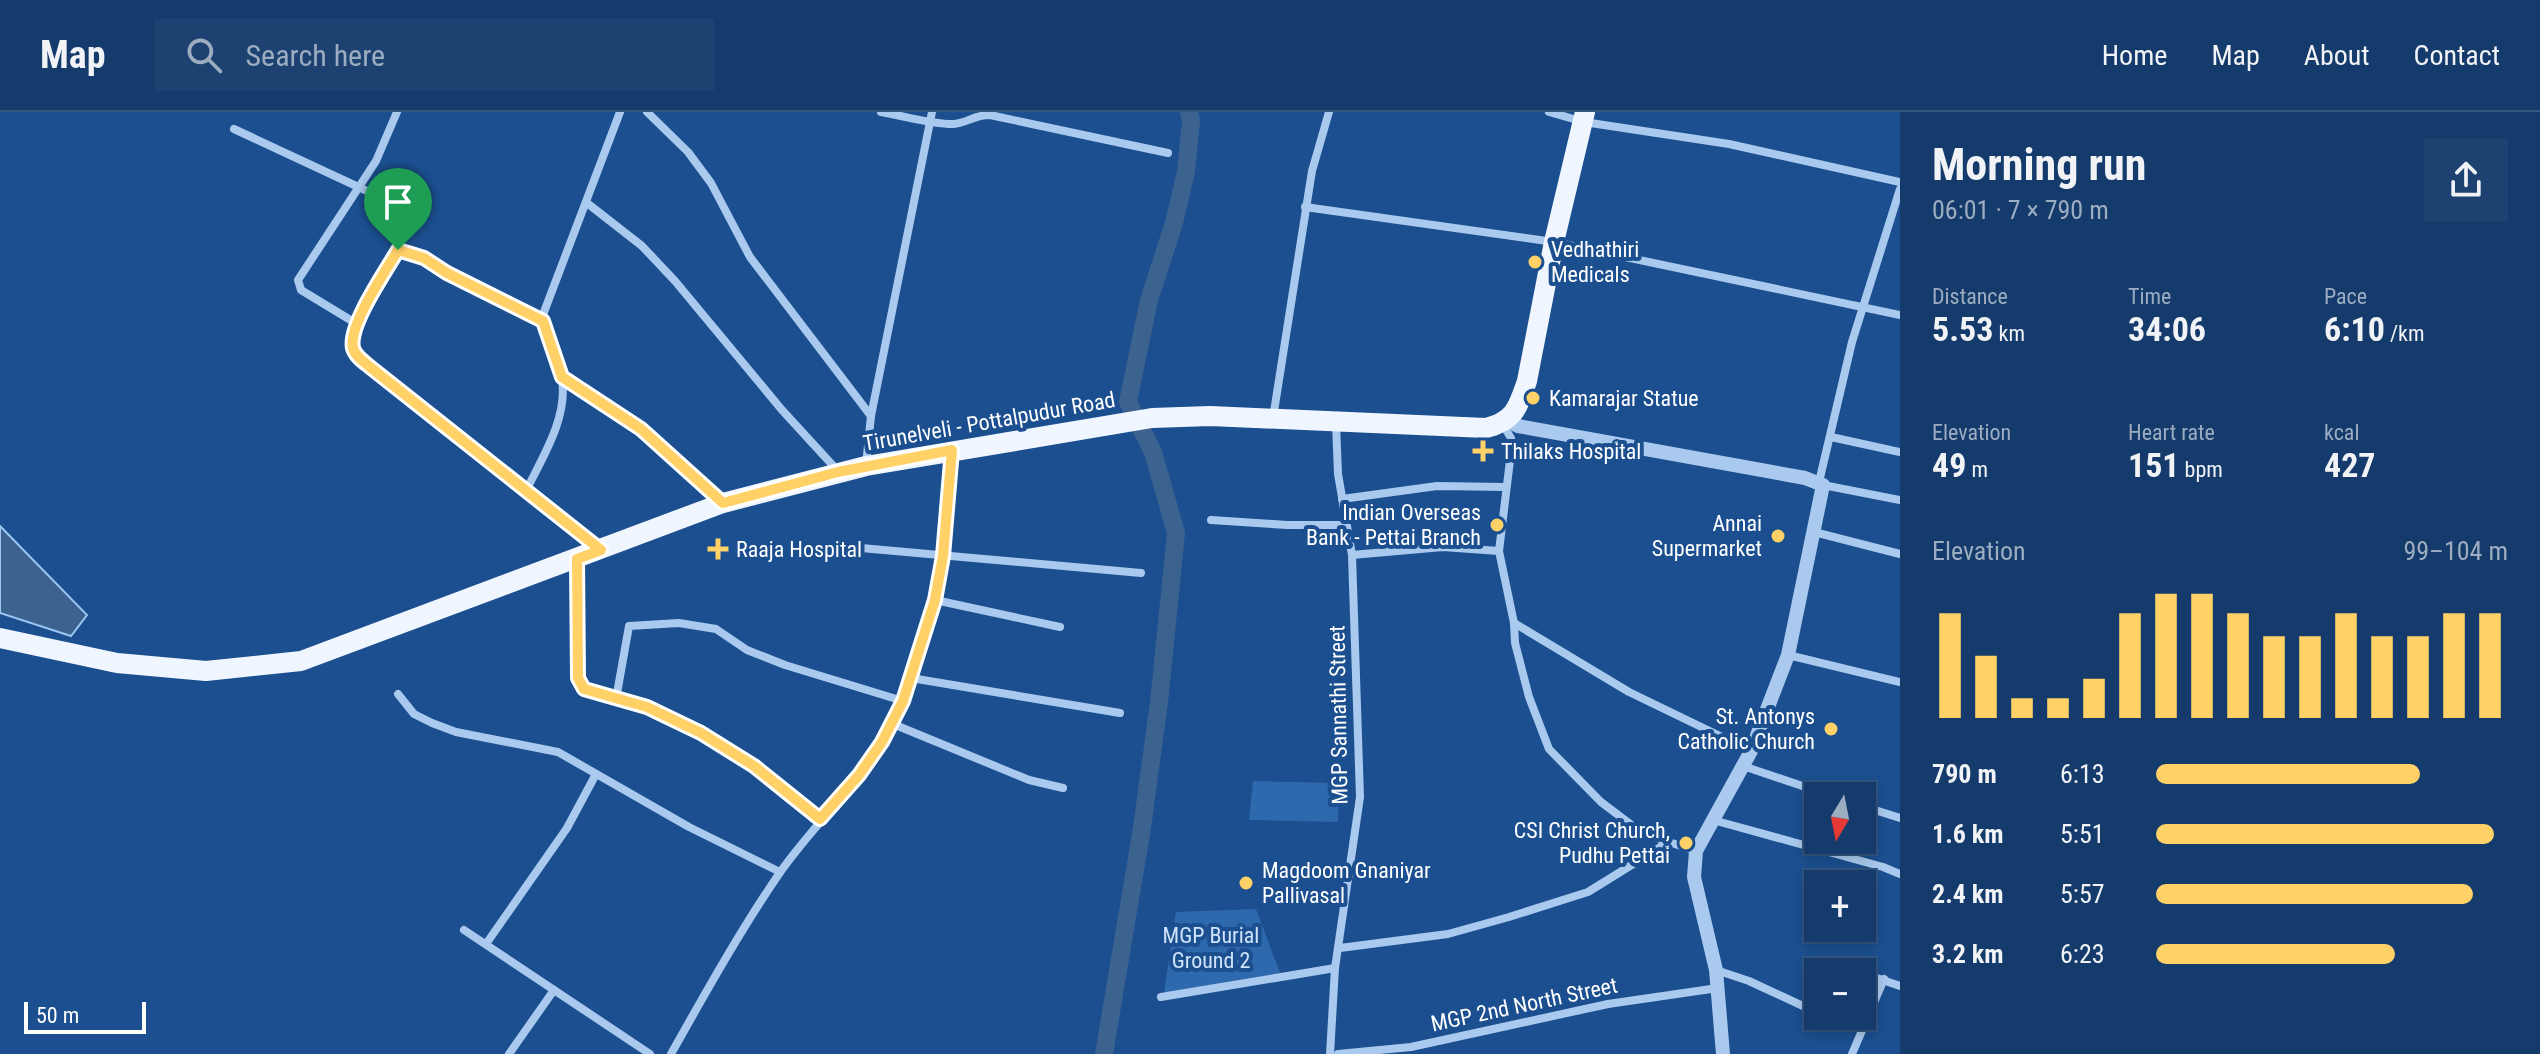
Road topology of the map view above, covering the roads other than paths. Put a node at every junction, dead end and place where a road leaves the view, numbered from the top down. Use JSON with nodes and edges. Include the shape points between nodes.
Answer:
{"nodes":[{"id":1,"x":397,"y":112,"type":"edge"},
{"id":2,"x":620,"y":112,"type":"edge"},
{"id":3,"x":647,"y":112,"type":"edge"},
{"id":4,"x":881,"y":112,"type":"edge"},
{"id":5,"x":1329,"y":112,"type":"edge"},
{"id":6,"x":1549,"y":112,"type":"edge"},
{"id":7,"x":931,"y":116,"type":"edge"},
{"id":8,"x":1585,"y":117,"type":"edge"},
{"id":9,"x":234,"y":129,"type":"dead end"},
{"id":10,"x":1168,"y":153,"type":"dead end"},
{"id":11,"x":1900,"y":182,"type":"edge"},
{"id":12,"x":359,"y":188,"type":"junction"},
{"id":13,"x":1900,"y":189,"type":"edge"},
{"id":14,"x":587,"y":203,"type":"junction"},
{"id":15,"x":1305,"y":207,"type":"junction"},
{"id":16,"x":1554,"y":242,"type":"junction"},
{"id":17,"x":398,"y":250,"type":"junction"},
{"id":18,"x":1864,"y":305,"type":"junction"},
{"id":19,"x":1900,"y":315,"type":"edge"},
{"id":20,"x":543,"y":321,"type":"junction"},
{"id":21,"x":357,"y":324,"type":"junction"},
{"id":22,"x":562,"y":377,"type":"junction"},
{"id":23,"x":871,"y":416,"type":"junction"},
{"id":24,"x":1272,"y":419,"type":"junction"},
{"id":25,"x":1505,"y":422,"type":"junction"},
{"id":26,"x":1336,"y":423,"type":"junction"},
{"id":27,"x":1831,"y":437,"type":"junction"},
{"id":28,"x":952,"y":450,"type":"junction"},
{"id":29,"x":1900,"y":452,"type":"edge"},
{"id":30,"x":866,"y":466,"type":"junction"},
{"id":31,"x":838,"y":472,"type":"junction"},
{"id":32,"x":1821,"y":484,"type":"junction"},
{"id":33,"x":1506,"y":487,"type":"junction"},
{"id":34,"x":526,"y":491,"type":"junction"},
{"id":35,"x":1342,"y":499,"type":"junction"},
{"id":36,"x":1900,"y":500,"type":"edge"},
{"id":37,"x":723,"y":503,"type":"junction"},
{"id":38,"x":1211,"y":520,"type":"dead end"},
{"id":39,"x":1345,"y":525,"type":"junction"},
{"id":40,"x":1814,"y":532,"type":"junction"},
{"id":41,"x":861,"y":548,"type":"dead end"},
{"id":42,"x":601,"y":550,"type":"junction"},
{"id":43,"x":1499,"y":551,"type":"junction"},
{"id":44,"x":1900,"y":554,"type":"edge"},
{"id":45,"x":1352,"y":555,"type":"junction"},
{"id":46,"x":943,"y":556,"type":"junction"},
{"id":47,"x":577,"y":559,"type":"junction"},
{"id":48,"x":1141,"y":573,"type":"dead end"},
{"id":49,"x":935,"y":600,"type":"junction"},
{"id":50,"x":1514,"y":623,"type":"junction"},
{"id":51,"x":1060,"y":627,"type":"dead end"},
{"id":52,"x":0,"y":638,"type":"edge"},
{"id":53,"x":1788,"y":655,"type":"junction"},
{"id":54,"x":911,"y":678,"type":"junction"},
{"id":55,"x":1900,"y":682,"type":"edge"},
{"id":56,"x":398,"y":694,"type":"dead end"},
{"id":57,"x":616,"y":699,"type":"junction"},
{"id":58,"x":903,"y":701,"type":"junction"},
{"id":59,"x":1120,"y":713,"type":"dead end"},
{"id":60,"x":893,"y":724,"type":"junction"},
{"id":61,"x":1751,"y":751,"type":"junction"},
{"id":62,"x":1743,"y":766,"type":"junction"},
{"id":63,"x":596,"y":774,"type":"junction"},
{"id":64,"x":1804,"y":787,"type":"edge"},
{"id":65,"x":1063,"y":788,"type":"dead end"},
{"id":66,"x":1876,"y":810,"type":"edge"},
{"id":67,"x":1900,"y":818,"type":"edge"},
{"id":68,"x":820,"y":819,"type":"junction"},
{"id":69,"x":1712,"y":820,"type":"junction"},
{"id":70,"x":1667,"y":843,"type":"junction"},
{"id":71,"x":1696,"y":851,"type":"junction"},
{"id":72,"x":780,"y":872,"type":"junction"},
{"id":73,"x":1900,"y":874,"type":"edge"},
{"id":74,"x":464,"y":930,"type":"dead end"},
{"id":75,"x":486,"y":944,"type":"junction"},
{"id":76,"x":1340,"y":948,"type":"junction"},
{"id":77,"x":1335,"y":968,"type":"junction"},
{"id":78,"x":1716,"y":970,"type":"junction"},
{"id":79,"x":1876,"y":977,"type":"edge"},
{"id":80,"x":1884,"y":979,"type":"junction"},
{"id":81,"x":1900,"y":986,"type":"edge"},
{"id":82,"x":1718,"y":988,"type":"junction"},
{"id":83,"x":554,"y":990,"type":"junction"},
{"id":84,"x":1161,"y":997,"type":"dead end"},
{"id":85,"x":1804,"y":1007,"type":"edge"},
{"id":86,"x":509,"y":1054,"type":"edge"},
{"id":87,"x":650,"y":1054,"type":"edge"},
{"id":88,"x":671,"y":1054,"type":"edge"},
{"id":89,"x":1330,"y":1054,"type":"edge"},
{"id":90,"x":1338,"y":1054,"type":"edge"},
{"id":91,"x":1723,"y":1054,"type":"edge"},
{"id":92,"x":1852,"y":1054,"type":"edge"}],
"edges":[{"from":1,"to":12,"type":"street"},
{"from":2,"to":14,"type":"street"},
{"from":3,"to":23,"type":"street","via":[[688,152],[750,257]]},
{"from":4,"to":7,"type":"street"},
{"from":5,"to":15,"type":"street"},
{"from":6,"to":8,"type":"street"},
{"from":7,"to":10,"type":"street","via":[[949,124],[990,115]]},
{"from":7,"to":23,"type":"street"},
{"from":8,"to":11,"type":"street"},
{"from":8,"to":16,"type":"main road"},
{"from":9,"to":12,"type":"street"},
{"from":12,"to":17,"type":"street","via":[[410,211],[396,241]]},
{"from":12,"to":21,"type":"street","via":[[298,280],[301,290]]},
{"from":13,"to":18,"type":"street"},
{"from":14,"to":20,"type":"street"},
{"from":14,"to":31,"type":"street","via":[[642,246],[675,281]]},
{"from":15,"to":16,"type":"street"},
{"from":15,"to":24,"type":"street"},
{"from":16,"to":18,"type":"street"},
{"from":16,"to":25,"type":"main road","via":[[1527,381]]},
{"from":17,"to":20,"type":"street","via":[[424,258]]},
{"from":17,"to":21,"type":"street"},
{"from":18,"to":19,"type":"street"},
{"from":18,"to":27,"type":"street"},
{"from":20,"to":22,"type":"street"},
{"from":21,"to":34,"type":"street","via":[[357,355]]},
{"from":22,"to":34,"type":"street","via":[[559,420]]},
{"from":22,"to":37,"type":"street","via":[[641,429]]},
{"from":23,"to":30,"type":"street"},
{"from":24,"to":26,"type":"main road","name":"Tirunelveli - Pottalpudur Road"},
{"from":24,"to":28,"type":"main road","name":"Tirunelveli - Pottalpudur Road","via":[[1152,418]]},
{"from":25,"to":26,"type":"main road","name":"Tirunelveli - Pottalpudur Road","via":[[1486,428]]},
{"from":25,"to":32,"type":"street"},
{"from":25,"to":33,"type":"street","via":[[1511,444]]},
{"from":26,"to":35,"type":"street","name":"MGP Sannathi Street"},
{"from":27,"to":29,"type":"street"},
{"from":27,"to":32,"type":"street"},
{"from":28,"to":30,"type":"main road","name":"Tirunelveli - Pottalpudur Road"},
{"from":28,"to":46,"type":"street"},
{"from":30,"to":31,"type":"main road","name":"Tirunelveli - Pottalpudur Road"},
{"from":31,"to":37,"type":"main road","name":"Tirunelveli - Pottalpudur Road"},
{"from":32,"to":36,"type":"street"},
{"from":32,"to":40,"type":"street"},
{"from":33,"to":35,"type":"street","via":[[1437,486]]},
{"from":33,"to":43,"type":"street"},
{"from":34,"to":42,"type":"street"},
{"from":35,"to":39,"type":"street","name":"MGP Sannathi Street"},
{"from":37,"to":42,"type":"main road","name":"Tirunelveli - Pottalpudur Road"},
{"from":38,"to":39,"type":"street"},
{"from":39,"to":45,"type":"street","name":"MGP Sannathi Street"},
{"from":40,"to":44,"type":"street"},
{"from":40,"to":53,"type":"street"},
{"from":41,"to":46,"type":"street"},
{"from":42,"to":47,"type":"main road","name":"Tirunelveli - Pottalpudur Road"},
{"from":43,"to":45,"type":"street","via":[[1443,547]]},
{"from":43,"to":50,"type":"street"},
{"from":45,"to":76,"type":"street","name":"MGP Sannathi Street","via":[[1360,797]]},
{"from":46,"to":48,"type":"street"},
{"from":46,"to":49,"type":"street"},
{"from":47,"to":52,"type":"main road","name":"Tirunelveli - Pottalpudur Road","via":[[301,661],[206,671],[117,663]]},
{"from":47,"to":57,"type":"street","via":[[578,678],[590,693]]},
{"from":49,"to":51,"type":"street"},
{"from":49,"to":54,"type":"street"},
{"from":50,"to":61,"type":"street","via":[[1629,692]]},
{"from":50,"to":70,"type":"street","via":[[1529,697],[1549,749],[1601,802],[1642,833]]},
{"from":53,"to":55,"type":"street"},
{"from":53,"to":61,"type":"street"},
{"from":54,"to":58,"type":"street"},
{"from":54,"to":59,"type":"street"},
{"from":56,"to":63,"type":"street","via":[[414,714],[432,723],[558,752]]},
{"from":57,"to":58,"type":"street","via":[[629,626],[679,623],[716,629],[747,650],[785,665]]},
{"from":57,"to":68,"type":"street","via":[[647,707],[732,751]]},
{"from":58,"to":60,"type":"street"},
{"from":60,"to":65,"type":"street","via":[[1029,780]]},
{"from":60,"to":68,"type":"street","via":[[859,775]]},
{"from":61,"to":62,"type":"street"},
{"from":62,"to":64,"type":"street"},
{"from":62,"to":69,"type":"street"},
{"from":63,"to":72,"type":"street"},
{"from":63,"to":75,"type":"street","via":[[567,828]]},
{"from":66,"to":67,"type":"street"},
{"from":68,"to":72,"type":"street"},
{"from":69,"to":71,"type":"street"},
{"from":69,"to":73,"type":"street"},
{"from":70,"to":71,"type":"street"},
{"from":70,"to":76,"type":"street","via":[[1588,892],[1448,934]]},
{"from":71,"to":78,"type":"street","via":[[1694,877]]},
{"from":72,"to":88,"type":"street"},
{"from":74,"to":75,"type":"street"},
{"from":75,"to":83,"type":"street"},
{"from":76,"to":77,"type":"street","name":"MGP Sannathi Street"},
{"from":77,"to":84,"type":"street"},
{"from":77,"to":89,"type":"street","name":"MGP Sannathi Street"},
{"from":78,"to":82,"type":"street"},
{"from":78,"to":85,"type":"street"},
{"from":79,"to":80,"type":"street"},
{"from":80,"to":81,"type":"street"},
{"from":80,"to":92,"type":"street"},
{"from":82,"to":90,"type":"street","name":"MGP 2nd North Street","via":[[1608,1004],[1411,1047]]},
{"from":82,"to":91,"type":"street"},
{"from":83,"to":86,"type":"street"},
{"from":83,"to":87,"type":"street"}]}
